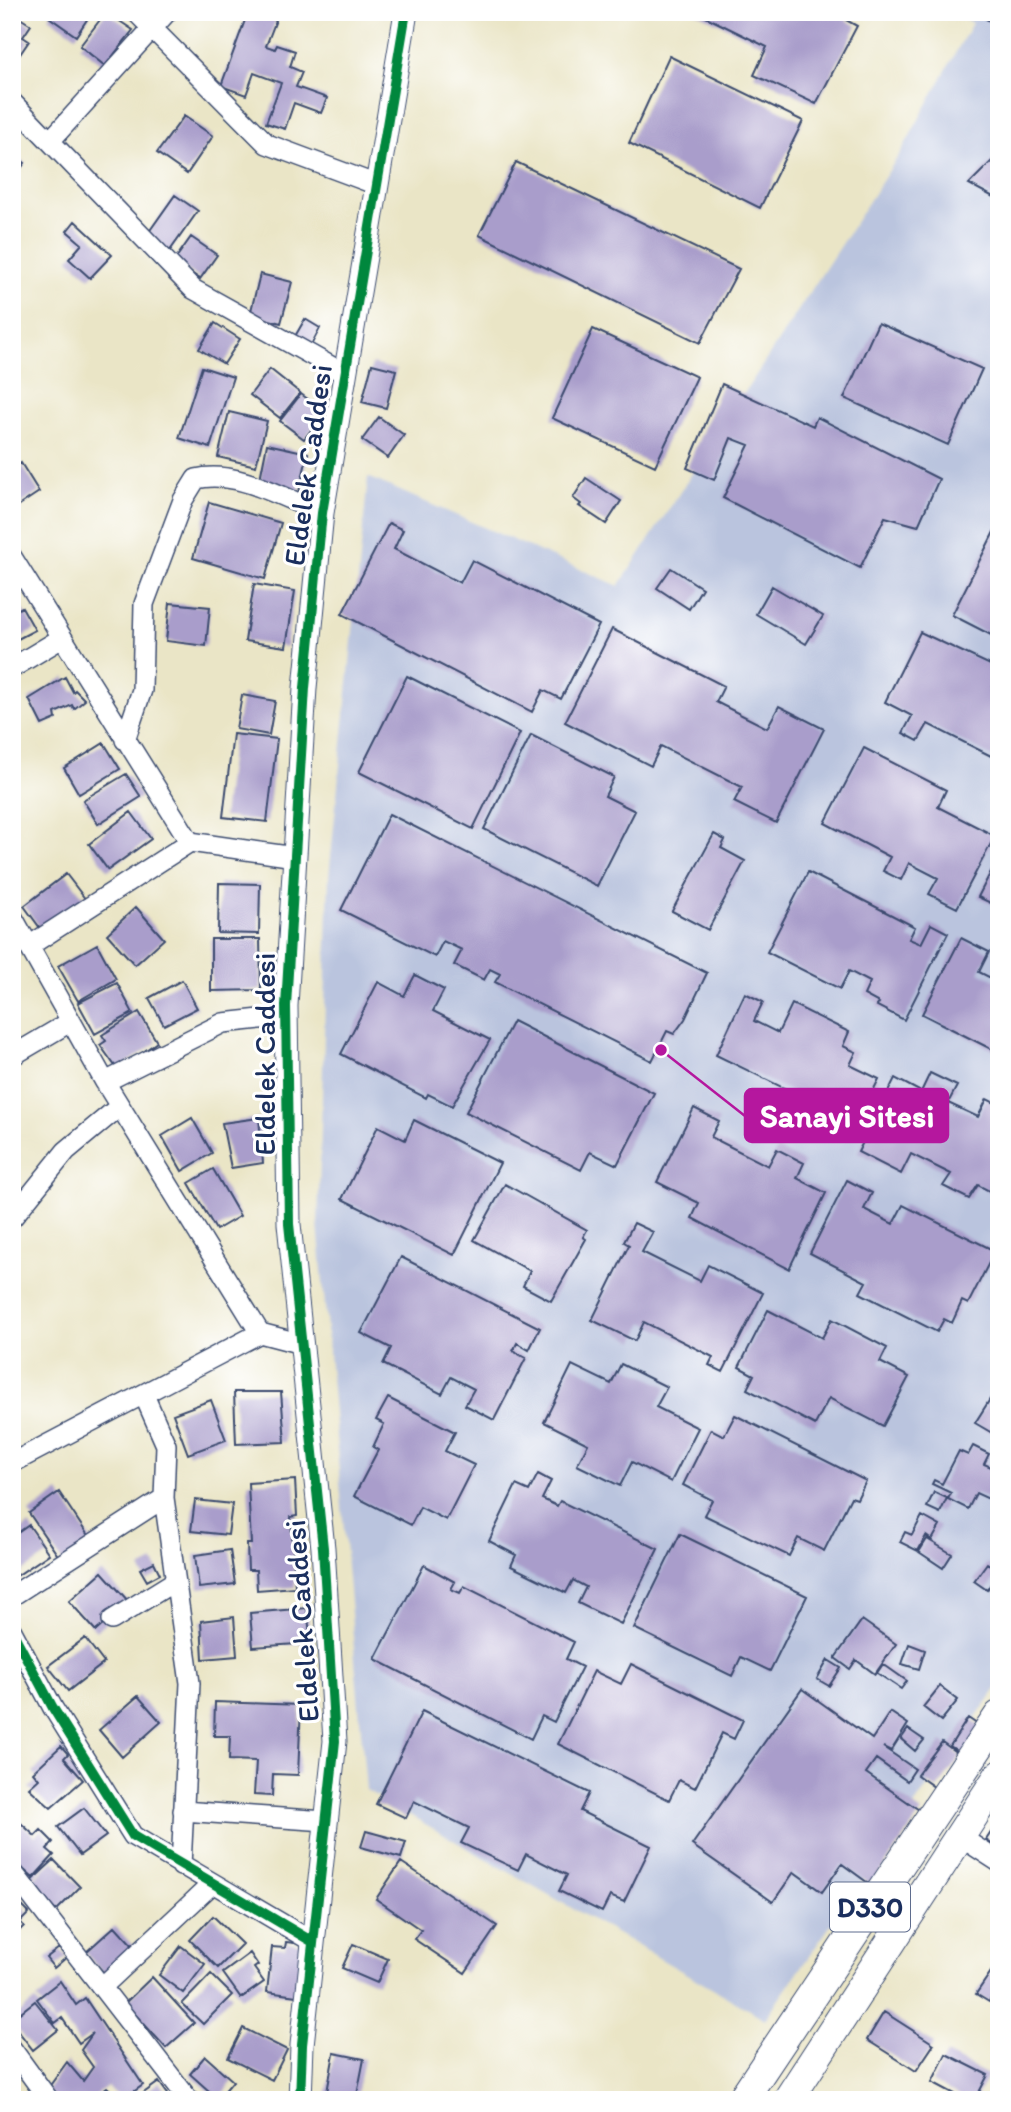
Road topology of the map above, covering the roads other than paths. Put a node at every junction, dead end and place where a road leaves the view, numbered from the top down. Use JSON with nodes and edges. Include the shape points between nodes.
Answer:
{"nodes":[{"id":1,"x":136,"y":12,"type":"edge"},
{"id":2,"x":167,"y":12,"type":"edge"},
{"id":3,"x":406,"y":12,"type":"edge"},
{"id":4,"x":152,"y":29,"type":"junction"},
{"id":5,"x":12,"y":103,"type":"edge"},
{"id":6,"x":50,"y":141,"type":"junction"},
{"id":7,"x":377,"y":185,"type":"junction"},
{"id":8,"x":345,"y":374,"type":"junction"},
{"id":9,"x":322,"y":513,"type":"junction"},
{"id":10,"x":12,"y":557,"type":"edge"},
{"id":11,"x":62,"y":638,"type":"junction"},
{"id":12,"x":12,"y":668,"type":"edge"},
{"id":13,"x":125,"y":740,"type":"junction"},
{"id":14,"x":190,"y":842,"type":"junction"},
{"id":15,"x":295,"y":857,"type":"junction"},
{"id":16,"x":12,"y":916,"type":"edge"},
{"id":17,"x":29,"y":946,"type":"junction"},
{"id":18,"x":270,"y":1018,"type":"dead end"},
{"id":19,"x":70,"y":1022,"type":"junction"},
{"id":20,"x":12,"y":1056,"type":"edge"},
{"id":21,"x":105,"y":1082,"type":"junction"},
{"id":22,"x":120,"y":1106,"type":"junction"},
{"id":23,"x":12,"y":1218,"type":"edge"},
{"id":24,"x":260,"y":1333,"type":"junction"},
{"id":25,"x":302,"y":1344,"type":"junction"},
{"id":26,"x":144,"y":1395,"type":"junction"},
{"id":27,"x":12,"y":1463,"type":"edge"},
{"id":28,"x":164,"y":1498,"type":"junction"},
{"id":29,"x":175,"y":1581,"type":"junction"},
{"id":30,"x":12,"y":1596,"type":"edge"},
{"id":31,"x":112,"y":1620,"type":"dead end"},
{"id":32,"x":12,"y":1631,"type":"edge"},
{"id":33,"x":999,"y":1716,"type":"edge"},
{"id":34,"x":999,"y":1776,"type":"edge"},
{"id":35,"x":183,"y":1811,"type":"junction"},
{"id":36,"x":326,"y":1821,"type":"junction"},
{"id":37,"x":959,"y":1836,"type":"junction"},
{"id":38,"x":999,"y":1862,"type":"edge"},
{"id":39,"x":181,"y":1866,"type":"junction"},
{"id":40,"x":12,"y":1871,"type":"edge"},
{"id":41,"x":212,"y":1884,"type":"junction"},
{"id":42,"x":313,"y":1942,"type":"junction"},
{"id":43,"x":102,"y":1987,"type":"junction"},
{"id":44,"x":12,"y":2049,"type":"edge"},
{"id":45,"x":795,"y":2097,"type":"edge"},
{"id":46,"x":48,"y":2100,"type":"edge"},
{"id":47,"x":189,"y":2100,"type":"edge"},
{"id":48,"x":300,"y":2100,"type":"edge"},
{"id":49,"x":742,"y":2100,"type":"edge"}],
"edges":[{"from":1,"to":4,"type":"street"},
{"from":2,"to":4,"type":"street"},
{"from":3,"to":7,"type":"street","name":"Eldelek Caddesi"},
{"from":4,"to":6,"type":"street"},
{"from":4,"to":7,"type":"street","via":[[267,144]]},
{"from":5,"to":6,"type":"street"},
{"from":6,"to":8,"type":"street","via":[[193,289]]},
{"from":7,"to":8,"type":"street","name":"Eldelek Caddesi"},
{"from":8,"to":9,"type":"street","name":"Eldelek Caddesi"},
{"from":9,"to":13,"type":"street","via":[[235,479],[196,479],[183,500],[144,604],[142,690]]},
{"from":9,"to":15,"type":"street","name":"Eldelek Caddesi"},
{"from":10,"to":11,"type":"street"},
{"from":11,"to":12,"type":"street"},
{"from":11,"to":13,"type":"street"},
{"from":13,"to":14,"type":"street"},
{"from":14,"to":15,"type":"street"},
{"from":14,"to":17,"type":"street"},
{"from":15,"to":25,"type":"street","name":"Eldelek Caddesi","via":[[286,1006],[289,1224]]},
{"from":16,"to":17,"type":"street"},
{"from":17,"to":19,"type":"street"},
{"from":18,"to":21,"type":"street","via":[[223,1023]]},
{"from":19,"to":20,"type":"street"},
{"from":19,"to":21,"type":"street"},
{"from":21,"to":22,"type":"street"},
{"from":22,"to":23,"type":"street","via":[[66,1151]]},
{"from":22,"to":24,"type":"street"},
{"from":24,"to":25,"type":"street"},
{"from":24,"to":26,"type":"street"},
{"from":25,"to":36,"type":"street","name":"Eldelek Caddesi","via":[[323,1548],[335,1741]]},
{"from":26,"to":27,"type":"street"},
{"from":26,"to":28,"type":"street","via":[[166,1445]]},
{"from":28,"to":29,"type":"street"},
{"from":28,"to":30,"type":"street"},
{"from":29,"to":31,"type":"street"},
{"from":29,"to":35,"type":"street","via":[[190,1683]]},
{"from":32,"to":39,"type":"street","via":[[53,1708],[133,1836]]},
{"from":33,"to":49,"type":"main road","number":"D330"},
{"from":34,"to":37,"type":"main road","number":"D330"},
{"from":35,"to":36,"type":"street"},
{"from":35,"to":39,"type":"street"},
{"from":36,"to":42,"type":"street","name":"Eldelek Caddesi"},
{"from":37,"to":38,"type":"street"},
{"from":37,"to":45,"type":"main road","number":"D330"},
{"from":39,"to":41,"type":"street"},
{"from":40,"to":43,"type":"street"},
{"from":41,"to":42,"type":"street"},
{"from":41,"to":43,"type":"street"},
{"from":42,"to":48,"type":"street","name":"Eldelek Caddesi"},
{"from":43,"to":47,"type":"street"},
{"from":44,"to":46,"type":"street"}]}
